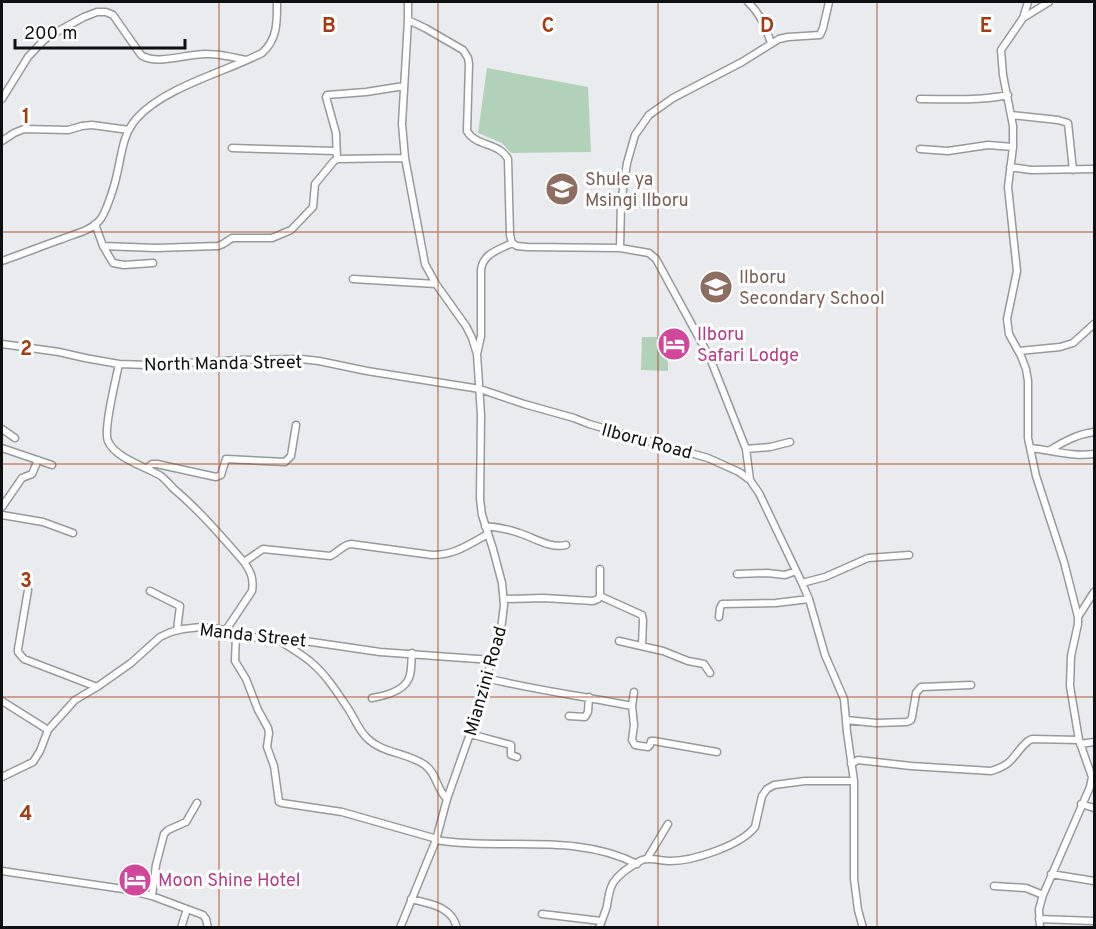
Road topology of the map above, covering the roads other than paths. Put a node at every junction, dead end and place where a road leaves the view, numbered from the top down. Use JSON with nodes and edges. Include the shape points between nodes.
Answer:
{"nodes":[{"id":1,"x":277,"y":2,"type":"edge"},
{"id":2,"x":408,"y":2,"type":"edge"},
{"id":3,"x":748,"y":2,"type":"edge"},
{"id":4,"x":829,"y":2,"type":"edge"},
{"id":5,"x":1028,"y":2,"type":"edge"},
{"id":6,"x":1048,"y":2,"type":"edge"},
{"id":7,"x":1023,"y":18,"type":"junction"},
{"id":8,"x":408,"y":20,"type":"junction"},
{"id":9,"x":771,"y":44,"type":"junction"},
{"id":10,"x":246,"y":60,"type":"junction"},
{"id":11,"x":404,"y":86,"type":"junction"},
{"id":12,"x":1008,"y":94,"type":"junction"},
{"id":13,"x":2,"y":99,"type":"edge"},
{"id":14,"x":920,"y":99,"type":"dead end"},
{"id":15,"x":1011,"y":115,"type":"junction"},
{"id":16,"x":129,"y":130,"type":"junction"},
{"id":17,"x":2,"y":141,"type":"edge"},
{"id":18,"x":1013,"y":147,"type":"junction"},
{"id":19,"x":232,"y":148,"type":"dead end"},
{"id":20,"x":920,"y":149,"type":"dead end"},
{"id":21,"x":336,"y":151,"type":"junction"},
{"id":22,"x":405,"y":158,"type":"junction"},
{"id":23,"x":337,"y":159,"type":"junction"},
{"id":24,"x":1010,"y":167,"type":"junction"},
{"id":25,"x":1095,"y":169,"type":"edge"},
{"id":26,"x":1073,"y":170,"type":"junction"},
{"id":27,"x":95,"y":224,"type":"junction"},
{"id":28,"x":512,"y":243,"type":"junction"},
{"id":29,"x":103,"y":246,"type":"junction"},
{"id":30,"x":620,"y":248,"type":"junction"},
{"id":31,"x":2,"y":261,"type":"edge"},
{"id":32,"x":153,"y":263,"type":"dead end"},
{"id":33,"x":353,"y":279,"type":"dead end"},
{"id":34,"x":436,"y":284,"type":"junction"},
{"id":35,"x":1095,"y":324,"type":"edge"},
{"id":36,"x":2,"y":344,"type":"edge"},
{"id":37,"x":1018,"y":351,"type":"junction"},
{"id":38,"x":477,"y":354,"type":"junction"},
{"id":39,"x":119,"y":364,"type":"junction"},
{"id":40,"x":480,"y":389,"type":"junction"},
{"id":41,"x":296,"y":425,"type":"dead end"},
{"id":42,"x":2,"y":429,"type":"edge"},
{"id":43,"x":1095,"y":432,"type":"edge"},
{"id":44,"x":15,"y":438,"type":"dead end"},
{"id":45,"x":790,"y":442,"type":"dead end"},
{"id":46,"x":2,"y":448,"type":"edge"},
{"id":47,"x":1029,"y":448,"type":"junction"},
{"id":48,"x":746,"y":449,"type":"junction"},
{"id":49,"x":1050,"y":450,"type":"junction"},
{"id":50,"x":1095,"y":454,"type":"edge"},
{"id":51,"x":38,"y":460,"type":"junction"},
{"id":52,"x":51,"y":465,"type":"dead end"},
{"id":53,"x":147,"y":468,"type":"junction"},
{"id":54,"x":750,"y":480,"type":"junction"},
{"id":55,"x":2,"y":507,"type":"edge"},
{"id":56,"x":2,"y":515,"type":"edge"},
{"id":57,"x":485,"y":526,"type":"junction"},
{"id":58,"x":73,"y":533,"type":"dead end"},
{"id":59,"x":488,"y":534,"type":"junction"},
{"id":60,"x":566,"y":544,"type":"dead end"},
{"id":61,"x":909,"y":555,"type":"dead end"},
{"id":62,"x":244,"y":562,"type":"junction"},
{"id":63,"x":600,"y":569,"type":"dead end"},
{"id":64,"x":796,"y":571,"type":"junction"},
{"id":65,"x":737,"y":574,"type":"dead end"},
{"id":66,"x":802,"y":583,"type":"junction"},
{"id":67,"x":28,"y":590,"type":"dead end"},
{"id":68,"x":150,"y":591,"type":"dead end"},
{"id":69,"x":1095,"y":592,"type":"edge"},
{"id":70,"x":600,"y":596,"type":"junction"},
{"id":71,"x":504,"y":600,"type":"junction"},
{"id":72,"x":809,"y":600,"type":"junction"},
{"id":73,"x":719,"y":617,"type":"dead end"},
{"id":74,"x":1078,"y":617,"type":"junction"},
{"id":75,"x":177,"y":630,"type":"junction"},
{"id":76,"x":226,"y":630,"type":"junction"},
{"id":77,"x":236,"y":635,"type":"junction"},
{"id":78,"x":282,"y":641,"type":"junction"},
{"id":79,"x":619,"y":641,"type":"dead end"},
{"id":80,"x":642,"y":646,"type":"junction"},
{"id":81,"x":412,"y":653,"type":"junction"},
{"id":82,"x":492,"y":660,"type":"junction"},
{"id":83,"x":710,"y":673,"type":"dead end"},
{"id":84,"x":486,"y":678,"type":"junction"},
{"id":85,"x":971,"y":686,"type":"dead end"},
{"id":86,"x":98,"y":687,"type":"junction"},
{"id":87,"x":634,"y":692,"type":"dead end"},
{"id":88,"x":589,"y":697,"type":"junction"},
{"id":89,"x":372,"y":698,"type":"dead end"},
{"id":90,"x":2,"y":701,"type":"edge"},
{"id":91,"x":632,"y":706,"type":"junction"},
{"id":92,"x":568,"y":716,"type":"dead end"},
{"id":93,"x":846,"y":720,"type":"junction"},
{"id":94,"x":48,"y":730,"type":"junction"},
{"id":95,"x":470,"y":734,"type":"junction"},
{"id":96,"x":1080,"y":742,"type":"junction"},
{"id":97,"x":1095,"y":742,"type":"edge"},
{"id":98,"x":717,"y":752,"type":"dead end"},
{"id":99,"x":517,"y":757,"type":"dead end"},
{"id":100,"x":851,"y":764,"type":"junction"},
{"id":101,"x":2,"y":777,"type":"edge"},
{"id":102,"x":854,"y":781,"type":"junction"},
{"id":103,"x":447,"y":799,"type":"junction"},
{"id":104,"x":197,"y":803,"type":"dead end"},
{"id":105,"x":1081,"y":804,"type":"junction"},
{"id":106,"x":1095,"y":808,"type":"edge"},
{"id":107,"x":668,"y":824,"type":"dead end"},
{"id":108,"x":437,"y":839,"type":"junction"},
{"id":109,"x":647,"y":859,"type":"junction"},
{"id":110,"x":637,"y":864,"type":"junction"},
{"id":111,"x":2,"y":871,"type":"edge"},
{"id":112,"x":1051,"y":874,"type":"junction"},
{"id":113,"x":1095,"y":881,"type":"edge"},
{"id":114,"x":994,"y":886,"type":"dead end"},
{"id":115,"x":1043,"y":895,"type":"junction"},
{"id":116,"x":152,"y":896,"type":"junction"},
{"id":117,"x":411,"y":899,"type":"junction"},
{"id":118,"x":187,"y":909,"type":"junction"},
{"id":119,"x":542,"y":914,"type":"dead end"},
{"id":120,"x":1039,"y":919,"type":"junction"},
{"id":121,"x":1095,"y":921,"type":"edge"},
{"id":122,"x":600,"y":924,"type":"edge"},
{"id":123,"x":181,"y":927,"type":"edge"},
{"id":124,"x":208,"y":927,"type":"edge"},
{"id":125,"x":399,"y":927,"type":"edge"},
{"id":126,"x":457,"y":927,"type":"edge"},
{"id":127,"x":863,"y":927,"type":"edge"},
{"id":128,"x":1040,"y":927,"type":"edge"}],
"edges":[{"from":1,"to":10,"type":"street","via":[[272,42]]},
{"from":2,"to":8,"type":"street"},
{"from":3,"to":9,"type":"street","via":[[764,22]]},
{"from":4,"to":9,"type":"street","via":[[820,34],[788,37]]},
{"from":5,"to":7,"type":"street"},
{"from":6,"to":7,"type":"street"},
{"from":7,"to":12,"type":"street","via":[[1001,50]]},
{"from":8,"to":11,"type":"street"},
{"from":8,"to":28,"type":"street","via":[[466,54],[467,131],[475,139],[502,150],[508,159]]},
{"from":9,"to":30,"type":"street","via":[[659,106],[640,125],[623,181]]},
{"from":10,"to":13,"type":"street","via":[[207,54],[147,58],[113,15],[102,11],[44,40],[28,57]]},
{"from":10,"to":16,"type":"street","via":[[162,98],[145,110]]},
{"from":11,"to":21,"type":"street","via":[[327,95]]},
{"from":11,"to":22,"type":"street"},
{"from":12,"to":14,"type":"street","via":[[969,100]]},
{"from":12,"to":15,"type":"street"},
{"from":15,"to":18,"type":"street"},
{"from":15,"to":26,"type":"street","via":[[1068,123]]},
{"from":16,"to":17,"type":"street","via":[[92,125],[68,130],[24,129]]},
{"from":16,"to":27,"type":"street","via":[[105,212]]},
{"from":18,"to":20,"type":"street"},
{"from":18,"to":24,"type":"street"},
{"from":19,"to":21,"type":"street"},
{"from":21,"to":23,"type":"street"},
{"from":22,"to":23,"type":"street"},
{"from":22,"to":34,"type":"street","via":[[425,264]]},
{"from":23,"to":29,"type":"street","via":[[315,184],[313,207],[281,235],[232,238],[218,246]]},
{"from":24,"to":26,"type":"street"},
{"from":24,"to":37,"type":"street","via":[[1008,194],[1017,271],[1007,319]]},
{"from":25,"to":26,"type":"street"},
{"from":27,"to":29,"type":"street"},
{"from":27,"to":31,"type":"street"},
{"from":28,"to":30,"type":"street","via":[[527,247]]},
{"from":28,"to":38,"type":"street","via":[[483,261]]},
{"from":29,"to":32,"type":"street","via":[[115,264]]},
{"from":30,"to":48,"type":"street","via":[[649,253],[656,259],[710,358]]},
{"from":33,"to":34,"type":"street"},
{"from":34,"to":38,"type":"street","via":[[466,326]]},
{"from":35,"to":37,"type":"street","via":[[1073,343]]},
{"from":36,"to":39,"type":"street","name":"North Manda Street"},
{"from":37,"to":47,"type":"street","via":[[1028,381]]},
{"from":38,"to":40,"type":"street"},
{"from":39,"to":40,"type":"street","name":"North Manda Street","via":[[301,359]]},
{"from":39,"to":53,"type":"street","via":[[107,440],[132,462]]},
{"from":40,"to":54,"type":"street","name":"Ilboru Road","via":[[708,458]]},
{"from":40,"to":57,"type":"street","name":"Mianzini Road","via":[[480,499]]},
{"from":41,"to":53,"type":"street","via":[[291,456],[285,462],[226,459],[221,475],[216,477],[162,465]]},
{"from":42,"to":44,"type":"street"},
{"from":43,"to":49,"type":"street","via":[[1084,433]]},
{"from":45,"to":48,"type":"street"},
{"from":46,"to":51,"type":"street"},
{"from":47,"to":49,"type":"street"},
{"from":47,"to":74,"type":"street"},
{"from":48,"to":54,"type":"street"},
{"from":49,"to":50,"type":"street"},
{"from":51,"to":52,"type":"street"},
{"from":51,"to":55,"type":"street","via":[[32,474],[22,478]]},
{"from":53,"to":62,"type":"street","via":[[193,505]]},
{"from":54,"to":64,"type":"street","name":"Ilboru Road"},
{"from":56,"to":58,"type":"street","via":[[43,522]]},
{"from":57,"to":59,"type":"street","name":"Mianzini Road"},
{"from":57,"to":60,"type":"street","via":[[518,532],[557,546]]},
{"from":59,"to":62,"type":"street","via":[[461,550],[442,555],[351,544],[330,556],[263,549]]},
{"from":59,"to":71,"type":"street","name":"Mianzini Road"},
{"from":61,"to":66,"type":"street","via":[[868,558]]},
{"from":62,"to":76,"type":"street","via":[[252,574],[252,591]]},
{"from":63,"to":70,"type":"street"},
{"from":64,"to":65,"type":"street","via":[[785,575]]},
{"from":64,"to":66,"type":"street","name":"Ilboru Road"},
{"from":66,"to":72,"type":"street","name":"Ilboru Road"},
{"from":67,"to":86,"type":"street","via":[[20,655],[38,666]]},
{"from":68,"to":75,"type":"street","via":[[180,606]]},
{"from":69,"to":74,"type":"street"},
{"from":70,"to":71,"type":"street","via":[[593,601]]},
{"from":70,"to":80,"type":"street","via":[[642,615]]},
{"from":71,"to":82,"type":"street","name":"Mianzini Road","via":[[500,638]]},
{"from":72,"to":73,"type":"street","via":[[722,604]]},
{"from":72,"to":93,"type":"street","name":"Ilboru Road","via":[[825,655],[844,699]]},
{"from":74,"to":96,"type":"street","via":[[1070,686]]},
{"from":75,"to":76,"type":"street","name":"Manda Street"},
{"from":75,"to":86,"type":"street","name":"Manda Street","via":[[160,637]]},
{"from":76,"to":77,"type":"street","name":"Manda Street"},
{"from":77,"to":78,"type":"street","name":"Manda Street"},
{"from":77,"to":108,"type":"street","via":[[235,662],[268,728],[267,747],[279,802],[342,812]]},
{"from":78,"to":81,"type":"street","name":"Manda Street"},
{"from":78,"to":103,"type":"street","via":[[313,663],[368,739],[426,766]]},
{"from":79,"to":80,"type":"street"},
{"from":80,"to":83,"type":"street","via":[[704,664]]},
{"from":81,"to":82,"type":"street","name":"Manda Street"},
{"from":81,"to":89,"type":"street","via":[[409,679],[402,687]]},
{"from":82,"to":84,"type":"street","name":"Mianzini Road"},
{"from":84,"to":88,"type":"street"},
{"from":84,"to":95,"type":"street","name":"Mianzini Road"},
{"from":85,"to":93,"type":"street","via":[[919,688],[911,720],[907,722]]},
{"from":86,"to":94,"type":"street","name":"Manda Street","via":[[75,700]]},
{"from":87,"to":91,"type":"street"},
{"from":88,"to":91,"type":"street"},
{"from":88,"to":92,"type":"street","via":[[585,717]]},
{"from":90,"to":94,"type":"street"},
{"from":91,"to":98,"type":"street","via":[[635,745],[648,747],[654,741]]},
{"from":93,"to":100,"type":"street","name":"Ilboru Road"},
{"from":94,"to":101,"type":"street","name":"Manda Street","via":[[33,762]]},
{"from":95,"to":99,"type":"street","via":[[510,744],[512,755]]},
{"from":95,"to":103,"type":"street","name":"Mianzini Road"},
{"from":96,"to":97,"type":"street"},
{"from":96,"to":100,"type":"street","via":[[1032,739],[1010,763],[991,771],[858,760]]},
{"from":96,"to":105,"type":"street","via":[[1092,777]]},
{"from":100,"to":102,"type":"street","name":"Ilboru Road"},
{"from":102,"to":109,"type":"street","via":[[774,785],[762,796],[755,827],[739,840],[692,857],[672,861]]},
{"from":102,"to":127,"type":"street","name":"Ilboru Road","via":[[854,879]]},
{"from":103,"to":108,"type":"street","name":"Mianzini Road"},
{"from":104,"to":116,"type":"street","via":[[186,822],[165,834]]},
{"from":105,"to":106,"type":"street"},
{"from":105,"to":112,"type":"street"},
{"from":107,"to":109,"type":"street"},
{"from":108,"to":110,"type":"street","via":[[580,847],[608,851]]},
{"from":108,"to":117,"type":"street","name":"Mianzini Road"},
{"from":109,"to":110,"type":"street"},
{"from":110,"to":122,"type":"street","via":[[611,886]]},
{"from":111,"to":116,"type":"street"},
{"from":112,"to":113,"type":"street"},
{"from":112,"to":115,"type":"street"},
{"from":114,"to":115,"type":"street","via":[[1026,888]]},
{"from":115,"to":120,"type":"street"},
{"from":116,"to":118,"type":"street"},
{"from":117,"to":125,"type":"street","name":"Mianzini Road"},
{"from":117,"to":126,"type":"street","via":[[448,912]]},
{"from":118,"to":123,"type":"street"},
{"from":118,"to":124,"type":"street","via":[[203,915]]},
{"from":119,"to":122,"type":"street"},
{"from":120,"to":121,"type":"street"},
{"from":120,"to":128,"type":"street"}]}
